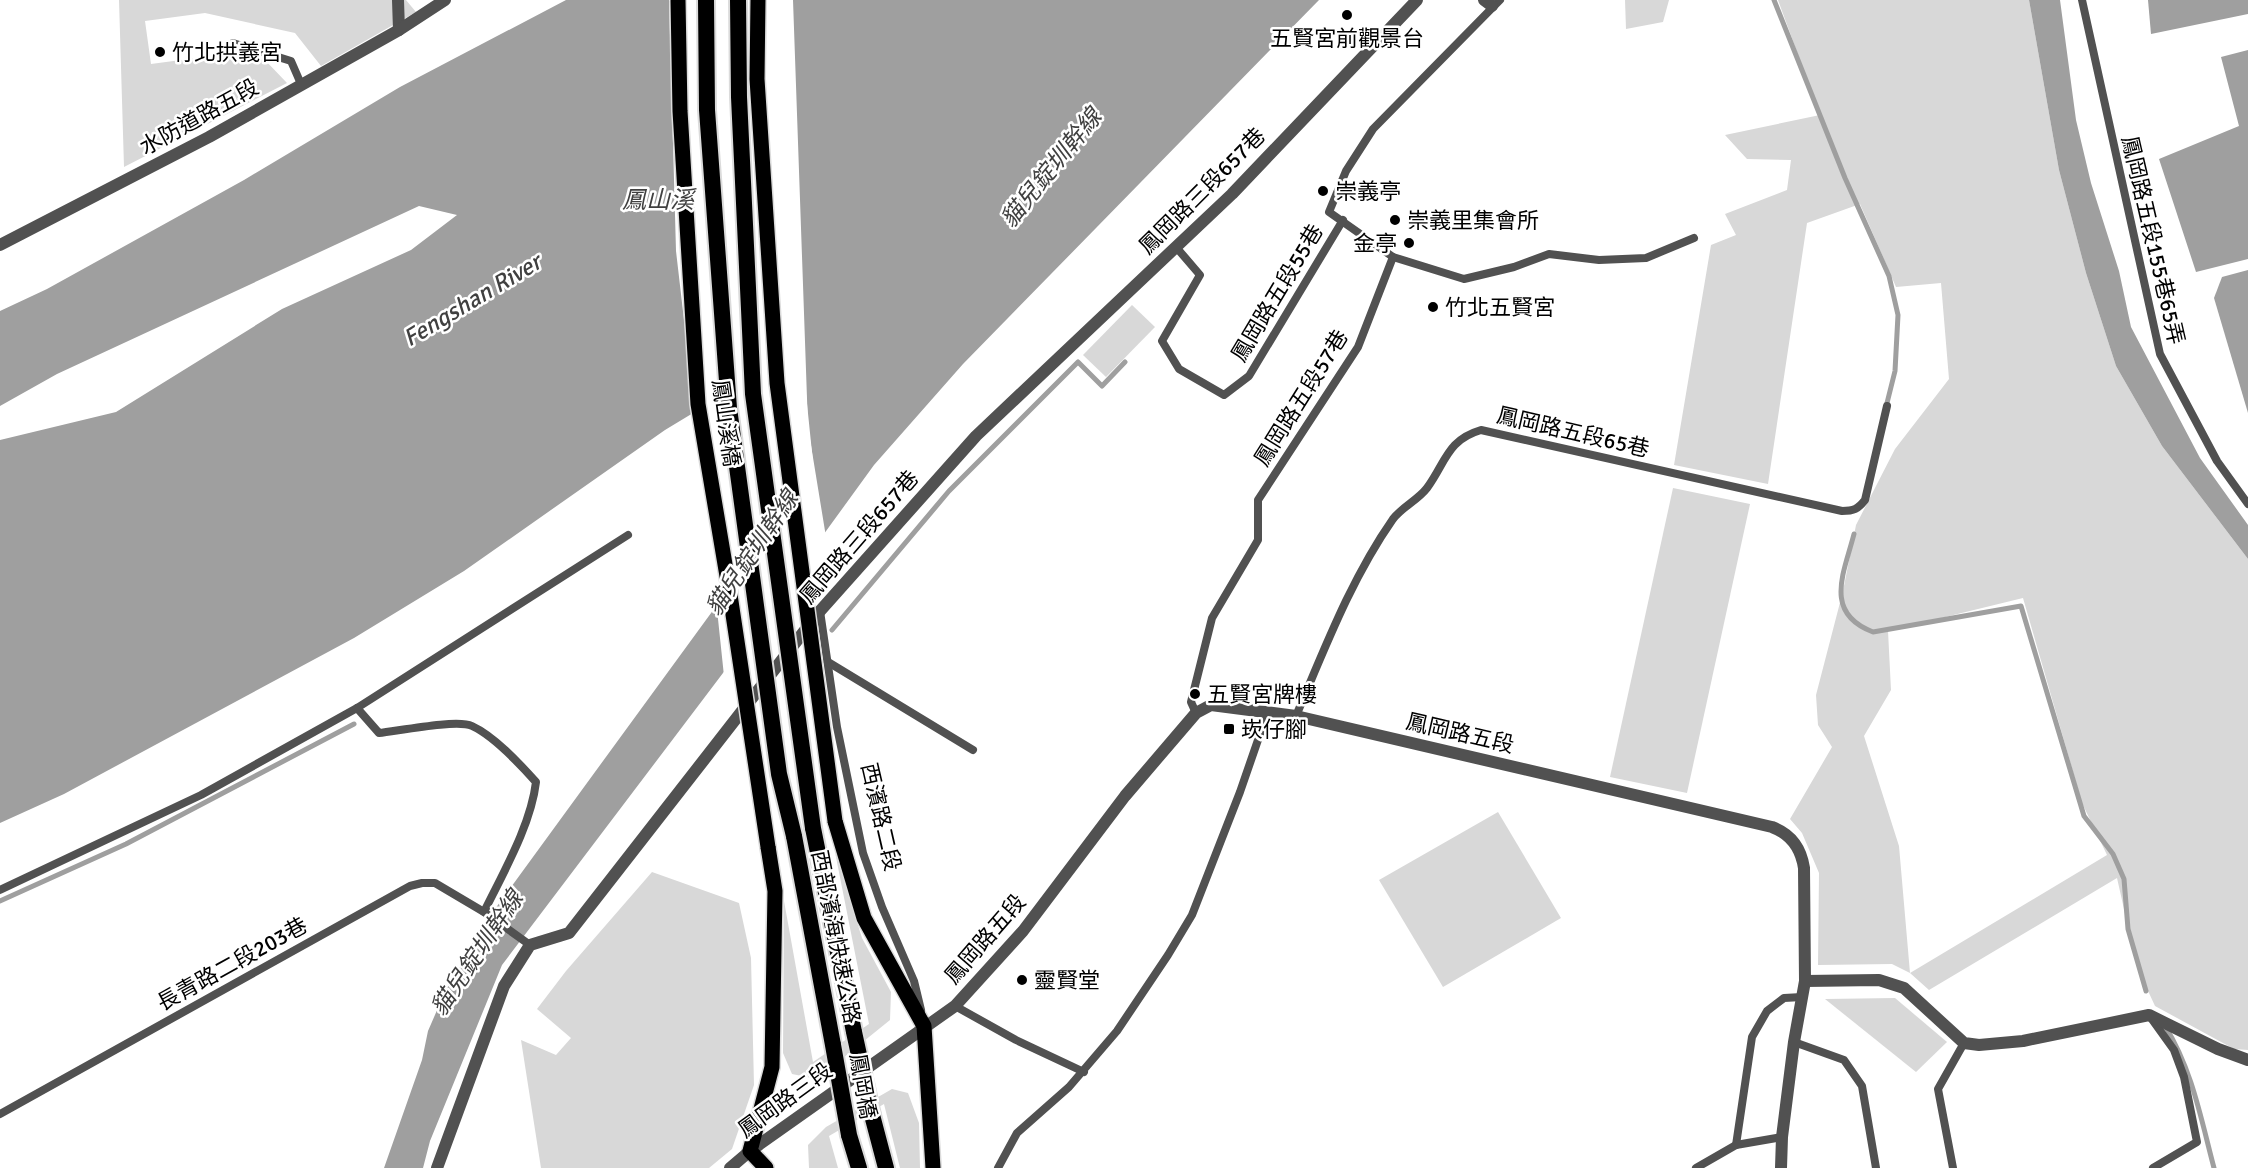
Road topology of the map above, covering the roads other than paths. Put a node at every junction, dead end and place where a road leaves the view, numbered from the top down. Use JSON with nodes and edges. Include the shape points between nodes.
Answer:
{"nodes":[{"id":1,"x":398,"y":0,"type":"edge"},
{"id":2,"x":445,"y":0,"type":"edge"},
{"id":3,"x":678,"y":0,"type":"edge"},
{"id":4,"x":706,"y":0,"type":"edge"},
{"id":5,"x":738,"y":0,"type":"edge"},
{"id":6,"x":759,"y":0,"type":"edge"},
{"id":7,"x":1417,"y":0,"type":"edge"},
{"id":8,"x":2082,"y":0,"type":"edge"},
{"id":9,"x":1492,"y":2,"type":"edge"},
{"id":10,"x":399,"y":30,"type":"junction"},
{"id":11,"x":232,"y":43,"type":"dead end"},
{"id":12,"x":301,"y":84,"type":"junction"},
{"id":13,"x":1343,"y":220,"type":"junction"},
{"id":14,"x":1694,"y":238,"type":"dead end"},
{"id":15,"x":0,"y":245,"type":"edge"},
{"id":16,"x":1176,"y":247,"type":"junction"},
{"id":17,"x":1393,"y":257,"type":"junction"},
{"id":18,"x":1887,"y":406,"type":"dead end"},
{"id":19,"x":2248,"y":504,"type":"edge"},
{"id":20,"x":628,"y":535,"type":"dead end"},
{"id":21,"x":820,"y":611,"type":"junction"},
{"id":22,"x":828,"y":662,"type":"junction"},
{"id":23,"x":357,"y":708,"type":"junction"},
{"id":24,"x":1268,"y":711,"type":"junction"},
{"id":25,"x":1196,"y":713,"type":"junction"},
{"id":26,"x":1296,"y":716,"type":"junction"},
{"id":27,"x":973,"y":750,"type":"dead end"},
{"id":28,"x":813,"y":828,"type":"joint"},
{"id":29,"x":794,"y":836,"type":"joint"},
{"id":30,"x":0,"y":890,"type":"edge"},
{"id":31,"x":484,"y":912,"type":"junction"},
{"id":32,"x":530,"y":945,"type":"junction"},
{"id":33,"x":1805,"y":981,"type":"junction"},
{"id":34,"x":1802,"y":997,"type":"junction"},
{"id":35,"x":955,"y":1006,"type":"junction"},
{"id":36,"x":2149,"y":1015,"type":"junction"},
{"id":37,"x":924,"y":1026,"type":"junction"},
{"id":38,"x":854,"y":1032,"type":"joint"},
{"id":39,"x":1794,"y":1042,"type":"junction"},
{"id":40,"x":1964,"y":1043,"type":"junction"},
{"id":41,"x":833,"y":1045,"type":"joint"},
{"id":42,"x":2248,"y":1060,"type":"edge"},
{"id":43,"x":1084,"y":1072,"type":"junction"},
{"id":44,"x":0,"y":1114,"type":"edge"},
{"id":45,"x":1782,"y":1137,"type":"junction"},
{"id":46,"x":1736,"y":1145,"type":"junction"},
{"id":47,"x":750,"y":1151,"type":"junction"},
{"id":48,"x":437,"y":1168,"type":"edge"},
{"id":49,"x":730,"y":1168,"type":"edge"},
{"id":50,"x":766,"y":1168,"type":"edge"},
{"id":51,"x":859,"y":1168,"type":"edge"},
{"id":52,"x":886,"y":1168,"type":"edge"},
{"id":53,"x":933,"y":1168,"type":"edge"},
{"id":54,"x":998,"y":1168,"type":"edge"},
{"id":55,"x":1696,"y":1168,"type":"edge"},
{"id":56,"x":1781,"y":1168,"type":"edge"},
{"id":57,"x":1876,"y":1168,"type":"edge"},
{"id":58,"x":1953,"y":1168,"type":"edge"},
{"id":59,"x":2153,"y":1168,"type":"edge"}],
"edges":[{"from":1,"to":10,"type":"street"},
{"from":2,"to":10,"type":"street","name":"水防道路五段"},
{"from":3,"to":47,"type":"main road","name":"鳳山溪橋","bridge":true,"via":[[680,111],[698,404],[775,891],[772,1068]]},
{"from":4,"to":29,"type":"highway","name":"鳳山溪橋","bridge":true,"via":[[707,110],[729,408],[779,774]]},
{"from":5,"to":28,"type":"highway","name":"鳳山溪橋","bridge":true,"via":[[753,394]]},
{"from":6,"to":37,"type":"main road","name":"西濱路二段","bridge":true,"via":[[757,79],[777,383],[835,820],[864,918]]},
{"from":7,"to":16,"type":"street","name":"鳳岡路三段657巷","via":[[1232,194]]},
{"from":8,"to":19,"type":"lane","name":"鳳岡路五段155巷65弄","via":[[2160,354],[2217,461]]},
{"from":9,"to":13,"type":"lane","name":"鳳岡路五段55巷","via":[[1373,129],[1347,171],[1329,212]]},
{"from":10,"to":12,"type":"street","name":"水防道路五段"},
{"from":11,"to":12,"type":"lane","via":[[291,62]]},
{"from":12,"to":15,"type":"street","name":"水防道路五段","via":[[209,138]]},
{"from":13,"to":16,"type":"lane","name":"鳳岡路五段55巷","via":[[1249,376],[1224,395],[1179,369],[1162,341],[1200,275]]},
{"from":13,"to":17,"type":"lane","name":"鳳岡路五段55巷"},
{"from":14,"to":17,"type":"lane","via":[[1646,258],[1599,260],[1549,254],[1464,279]]},
{"from":16,"to":21,"type":"street","name":"鳳岡路三段657巷","via":[[976,436]]},
{"from":17,"to":25,"type":"lane","name":"鳳岡路五段57巷","via":[[1358,347],[1258,500],[1258,540],[1212,618],[1191,702]]},
{"from":18,"to":26,"type":"lane","name":"鳳岡路五段65巷","via":[[1865,500],[1851,511],[1481,430],[1467,434],[1446,455],[1425,490],[1396,516],[1368,557]]},
{"from":20,"to":23,"type":"lane"},
{"from":21,"to":22,"type":"lane","name":"西濱路二段"},
{"from":21,"to":32,"type":"street","name":"鳳岡路三段657巷","via":[[569,933]]},
{"from":22,"to":27,"type":"lane"},
{"from":22,"to":37,"type":"lane","name":"西濱路二段","via":[[863,853],[914,981]]},
{"from":23,"to":30,"type":"lane","via":[[201,795]]},
{"from":23,"to":31,"type":"lane","via":[[379,733],[446,724],[471,725],[536,782],[520,835]]},
{"from":24,"to":25,"type":"street","name":"鳳岡路五段","via":[[1212,705]]},
{"from":24,"to":26,"type":"street","name":"鳳岡路五段"},
{"from":24,"to":43,"type":"lane","via":[[1192,915],[1118,1031]]},
{"from":25,"to":35,"type":"street","name":"鳳岡路五段","via":[[1125,796],[1023,931]]},
{"from":26,"to":33,"type":"street","name":"鳳岡路五段","via":[[1780,830],[1795,843],[1803,859]]},
{"from":28,"to":38,"type":"highway","name":"西部濱海快速公路"},
{"from":29,"to":41,"type":"highway","name":"西部濱海快速公路"},
{"from":31,"to":32,"type":"lane","name":"長青路二段203巷"},
{"from":31,"to":44,"type":"lane","name":"長青路二段203巷","via":[[435,883],[410,886]]},
{"from":32,"to":48,"type":"street","via":[[504,986]]},
{"from":33,"to":34,"type":"street","name":"鳳岡路五段"},
{"from":33,"to":40,"type":"street","via":[[1879,980],[1904,988]]},
{"from":34,"to":39,"type":"street","name":"鳳岡路五段"},
{"from":34,"to":46,"type":"lane","via":[[1784,998],[1767,1011],[1752,1037]]},
{"from":35,"to":37,"type":"street","name":"鳳岡路五段"},
{"from":35,"to":43,"type":"lane"},
{"from":36,"to":40,"type":"street","via":[[2023,1041]]},
{"from":36,"to":42,"type":"street"},
{"from":36,"to":59,"type":"lane","via":[[2174,1050],[2184,1077],[2197,1142]]},
{"from":37,"to":47,"type":"street","name":"鳳岡路三段"},
{"from":37,"to":53,"type":"main road","name":"西濱路二段"},
{"from":38,"to":52,"type":"highway","name":"鳳岡橋","bridge":true},
{"from":39,"to":45,"type":"street","name":"鳳岡路五段"},
{"from":39,"to":57,"type":"lane","via":[[1844,1060],[1862,1086]]},
{"from":40,"to":58,"type":"lane","via":[[1938,1089]]},
{"from":41,"to":51,"type":"highway","name":"鳳岡橋","bridge":true},
{"from":43,"to":54,"type":"lane","via":[[1017,1133]]},
{"from":45,"to":46,"type":"lane"},
{"from":45,"to":56,"type":"street","name":"鳳岡路五段"},
{"from":46,"to":55,"type":"lane"},
{"from":47,"to":49,"type":"street","name":"鳳岡路三段"},
{"from":47,"to":50,"type":"main road"}]}
